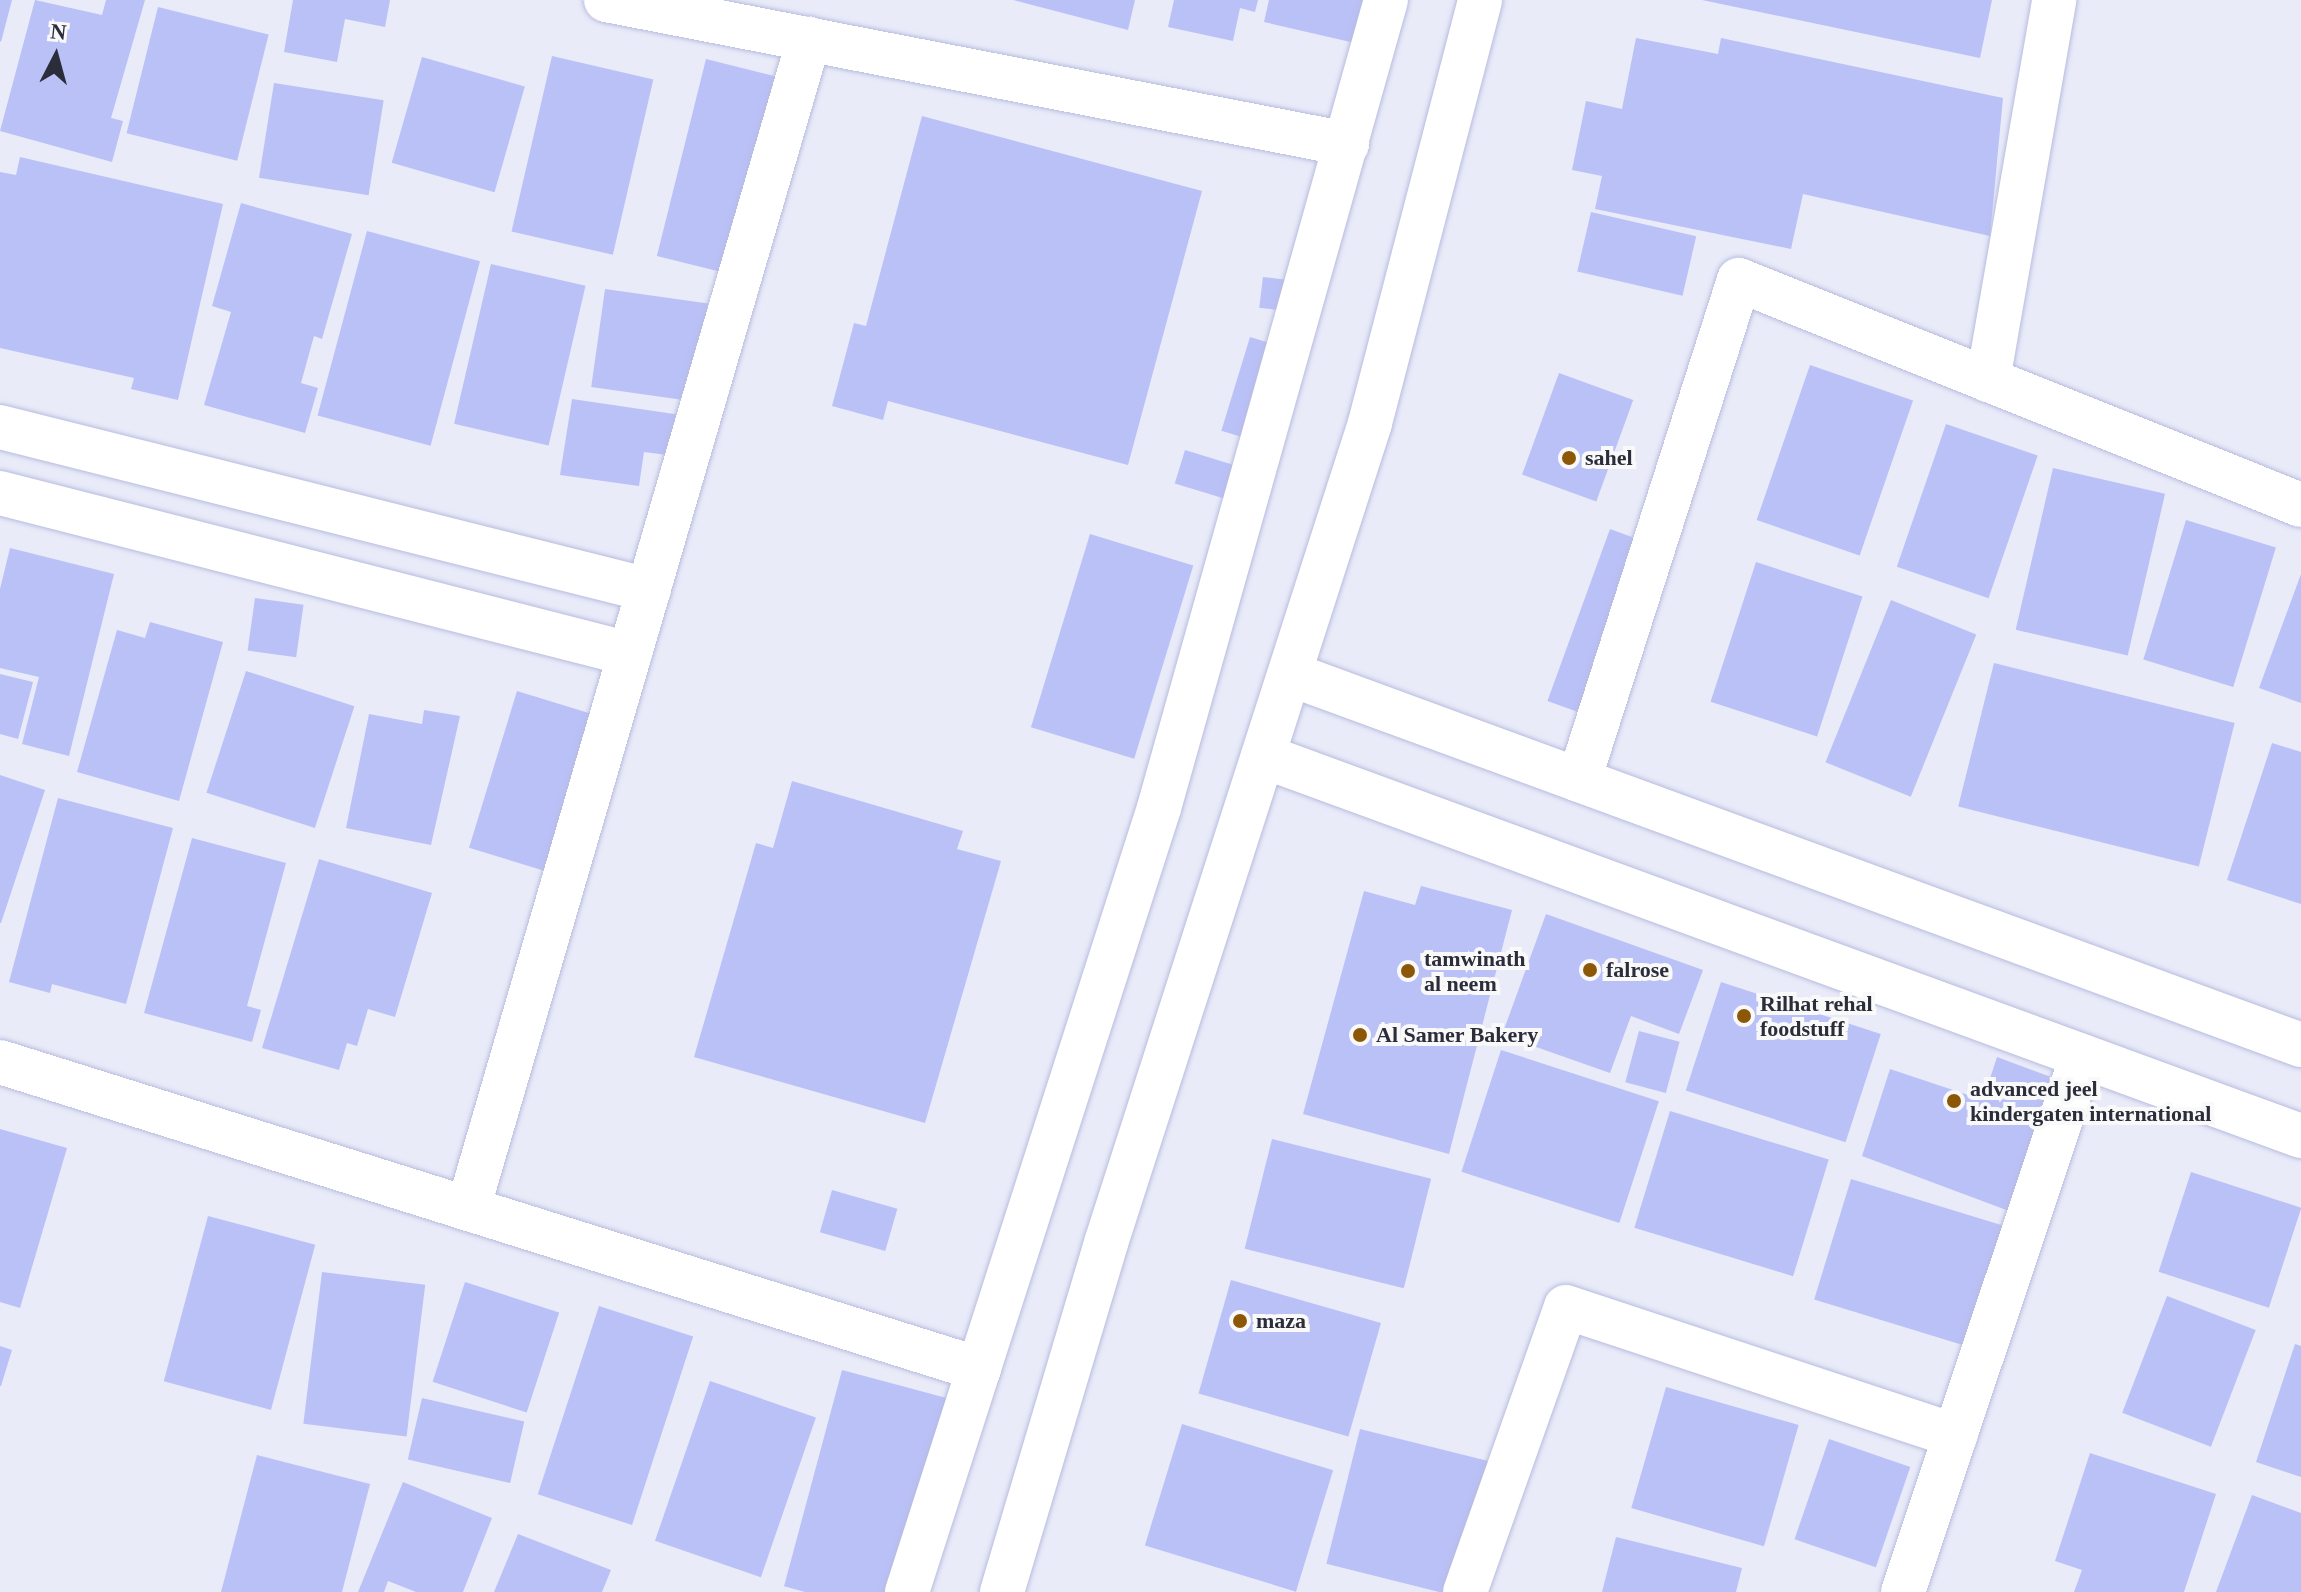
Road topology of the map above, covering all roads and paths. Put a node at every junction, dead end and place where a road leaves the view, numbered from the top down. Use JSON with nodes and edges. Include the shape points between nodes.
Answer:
{"nodes":[{"id":1,"x":606,"y":0,"type":"edge"},
{"id":2,"x":1386,"y":0,"type":"edge"},
{"id":3,"x":1480,"y":0,"type":"edge"},
{"id":4,"x":2054,"y":0,"type":"edge"},
{"id":5,"x":809,"y":39,"type":"junction"},
{"id":6,"x":1347,"y":144,"type":"junction"},
{"id":7,"x":1988,"y":380,"type":"junction"},
{"id":8,"x":0,"y":427,"type":"edge"},
{"id":9,"x":0,"y":493,"type":"edge"},
{"id":10,"x":2301,"y":505,"type":"edge"},
{"id":11,"x":649,"y":590,"type":"junction"},
{"id":12,"x":630,"y":654,"type":"junction"},
{"id":13,"x":1290,"y":674,"type":"junction"},
{"id":14,"x":1263,"y":756,"type":"junction"},
{"id":15,"x":1579,"y":780,"type":"junction"},
{"id":16,"x":2301,"y":1045,"type":"edge"},
{"id":17,"x":2082,"y":1056,"type":"junction"},
{"id":18,"x":0,"y":1062,"type":"edge"},
{"id":19,"x":2301,"y":1136,"type":"edge"},
{"id":20,"x":468,"y":1209,"type":"junction"},
{"id":21,"x":979,"y":1369,"type":"junction"},
{"id":22,"x":1955,"y":1436,"type":"junction"},
{"id":23,"x":907,"y":1592,"type":"edge"},
{"id":24,"x":1002,"y":1592,"type":"edge"},
{"id":25,"x":1465,"y":1592,"type":"edge"},
{"id":26,"x":1903,"y":1592,"type":"edge"}],
"edges":[{"from":1,"to":5,"type":"street"},
{"from":2,"to":6,"type":"street"},
{"from":3,"to":13,"type":"street","via":[[1370,423]]},
{"from":4,"to":7,"type":"street"},
{"from":5,"to":6,"type":"street"},
{"from":5,"to":11,"type":"street"},
{"from":6,"to":21,"type":"street","via":[[1159,808]]},
{"from":7,"to":10,"type":"street"},
{"from":7,"to":15,"type":"street","via":[[1739,280]]},
{"from":8,"to":11,"type":"street"},
{"from":9,"to":12,"type":"street"},
{"from":11,"to":12,"type":"street"},
{"from":12,"to":20,"type":"street"},
{"from":13,"to":14,"type":"street"},
{"from":13,"to":15,"type":"street"},
{"from":14,"to":17,"type":"street"},
{"from":14,"to":24,"type":"street"},
{"from":15,"to":16,"type":"street"},
{"from":17,"to":19,"type":"street"},
{"from":17,"to":22,"type":"street"},
{"from":18,"to":20,"type":"street"},
{"from":20,"to":21,"type":"street"},
{"from":21,"to":23,"type":"street"},
{"from":22,"to":25,"type":"street","via":[[1566,1307]]},
{"from":22,"to":26,"type":"street"}]}
